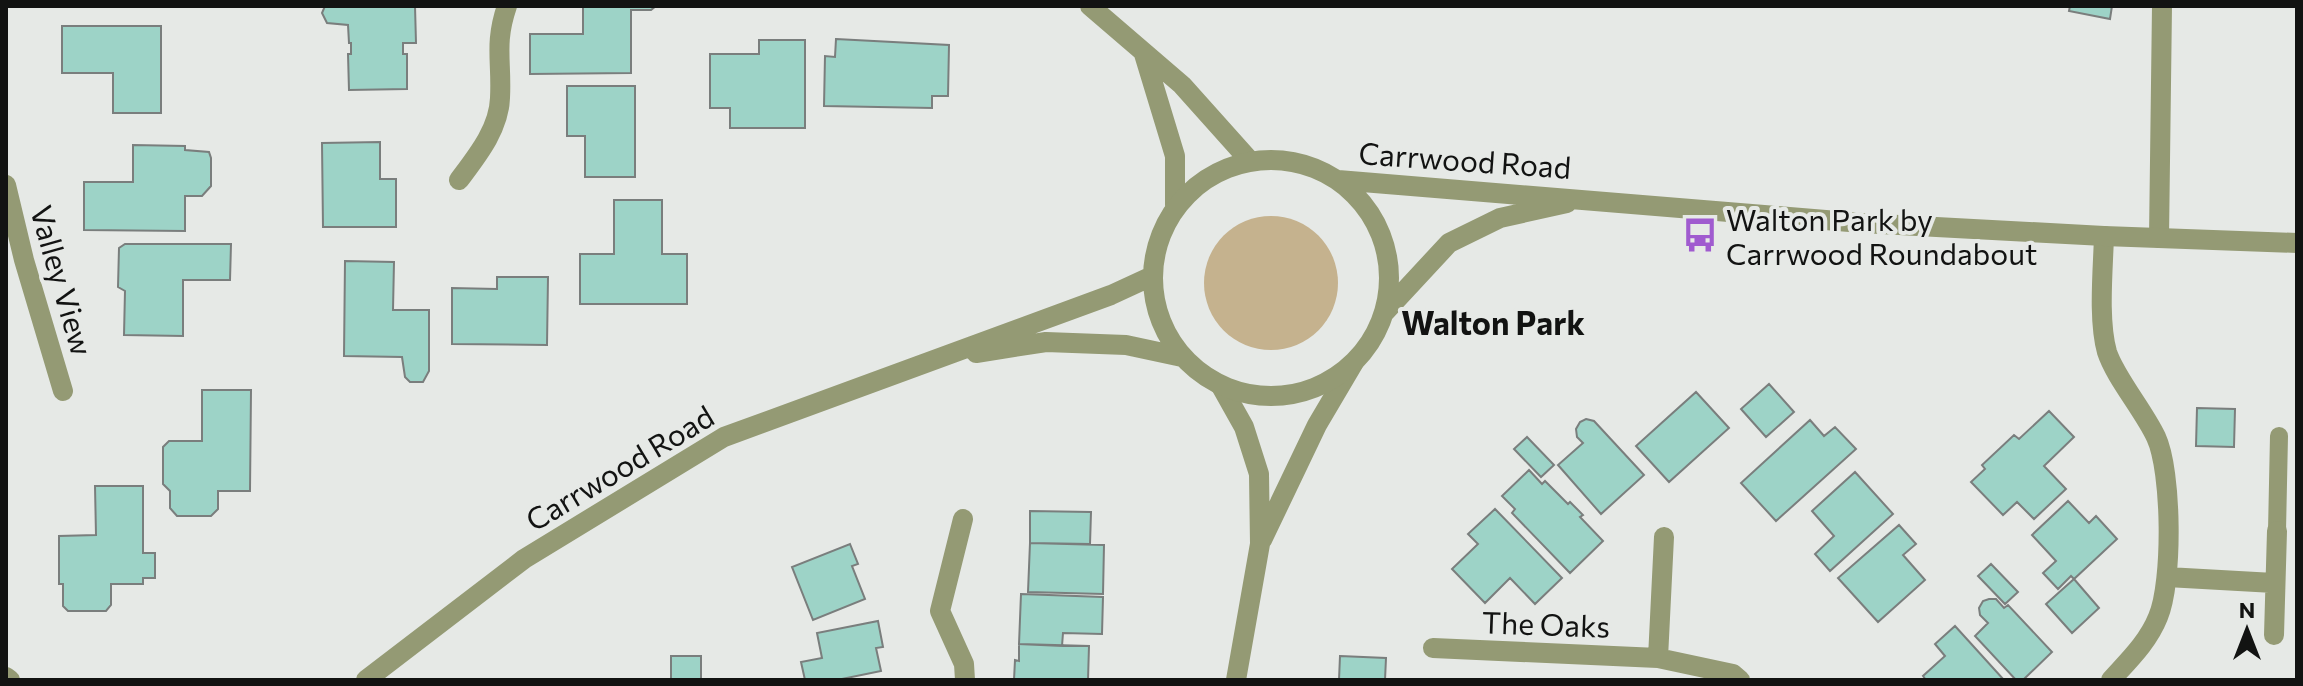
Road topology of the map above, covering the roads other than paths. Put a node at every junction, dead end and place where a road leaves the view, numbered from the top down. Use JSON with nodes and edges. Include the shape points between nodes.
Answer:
{"nodes":[{"id":1,"x":507,"y":6,"type":"edge"},
{"id":2,"x":1090,"y":6,"type":"edge"},
{"id":3,"x":2162,"y":6,"type":"edge"},
{"id":4,"x":1142,"y":51,"type":"junction"},
{"id":5,"x":1250,"y":161,"type":"junction"},
{"id":6,"x":459,"y":180,"type":"dead end"},
{"id":7,"x":1338,"y":180,"type":"junction"},
{"id":8,"x":6,"y":185,"type":"edge"},
{"id":9,"x":1586,"y":198,"type":"junction"},
{"id":10,"x":1175,"y":205,"type":"junction"},
{"id":11,"x":2104,"y":236,"type":"junction"},
{"id":12,"x":2159,"y":238,"type":"junction"},
{"id":13,"x":2297,"y":243,"type":"edge"},
{"id":14,"x":1150,"y":277,"type":"junction"},
{"id":15,"x":1384,"y":312,"type":"junction"},
{"id":16,"x":1182,"y":357,"type":"junction"},
{"id":17,"x":932,"y":360,"type":"junction"},
{"id":18,"x":1353,"y":364,"type":"junction"},
{"id":19,"x":1221,"y":386,"type":"junction"},
{"id":20,"x":63,"y":391,"type":"dead end"},
{"id":21,"x":2279,"y":436,"type":"dead end"},
{"id":22,"x":963,"y":519,"type":"dead end"},
{"id":23,"x":2277,"y":531,"type":"joint"},
{"id":24,"x":1664,"y":537,"type":"dead end"},
{"id":25,"x":1260,"y":544,"type":"junction"},
{"id":26,"x":2167,"y":577,"type":"junction"},
{"id":27,"x":2274,"y":583,"type":"junction"},
{"id":28,"x":2274,"y":635,"type":"dead end"},
{"id":29,"x":1433,"y":648,"type":"dead end"},
{"id":30,"x":1658,"y":658,"type":"junction"},
{"id":31,"x":366,"y":680,"type":"edge"},
{"id":32,"x":965,"y":680,"type":"edge"},
{"id":33,"x":1236,"y":680,"type":"edge"},
{"id":34,"x":1740,"y":680,"type":"edge"},
{"id":35,"x":2111,"y":680,"type":"edge"}],
"edges":[{"from":1,"to":6,"type":"street","via":[[499,29],[501,101],[487,142]]},
{"from":2,"to":4,"type":"street"},
{"from":3,"to":12,"type":"street"},
{"from":4,"to":5,"type":"street","via":[[1182,85]]},
{"from":4,"to":10,"type":"street","via":[[1175,156]]},
{"from":5,"to":7,"type":"street","via":[[1281,159]]},
{"from":5,"to":10,"type":"street","via":[[1208,176]]},
{"from":7,"to":9,"type":"street","name":"Carrwood Road"},
{"from":7,"to":15,"type":"street","via":[[1358,197],[1384,240],[1389,265]]},
{"from":8,"to":20,"type":"street","name":"Valley View"},
{"from":9,"to":11,"type":"street","name":"Carrwood Road","via":[[1862,223]]},
{"from":9,"to":15,"type":"street","name":"Carrwood Road","via":[[1500,218],[1449,243]]},
{"from":10,"to":14,"type":"street","via":[[1156,245]]},
{"from":11,"to":12,"type":"street","name":"Carrwood Road"},
{"from":11,"to":26,"type":"street","via":[[2107,352],[2156,437],[2166,467]]},
{"from":12,"to":13,"type":"street","name":"Carrwood Road"},
{"from":14,"to":16,"type":"street","via":[[1161,326]]},
{"from":14,"to":17,"type":"street","name":"Carrwood Road"},
{"from":15,"to":18,"type":"street","via":[[1371,342]]},
{"from":16,"to":17,"type":"street","name":"Carrwood Road","via":[[1126,345],[1046,342]]},
{"from":16,"to":19,"type":"street"},
{"from":17,"to":31,"type":"street","name":"Carrwood Road","via":[[724,437],[524,559]]},
{"from":18,"to":19,"type":"street","via":[[1330,381],[1276,397]]},
{"from":18,"to":25,"type":"street"},
{"from":19,"to":25,"type":"street","via":[[1244,427],[1259,474]]},
{"from":21,"to":23,"type":"lane"},
{"from":22,"to":32,"type":"street","via":[[940,611],[964,664]]},
{"from":23,"to":27,"type":"street"},
{"from":24,"to":30,"type":"street"},
{"from":25,"to":33,"type":"street"},
{"from":26,"to":27,"type":"street"},
{"from":26,"to":35,"type":"street","via":[[2159,615],[2143,646]]},
{"from":27,"to":28,"type":"street"},
{"from":29,"to":30,"type":"street","name":"The Oaks"},
{"from":30,"to":34,"type":"street","name":"The Oaks"}]}
